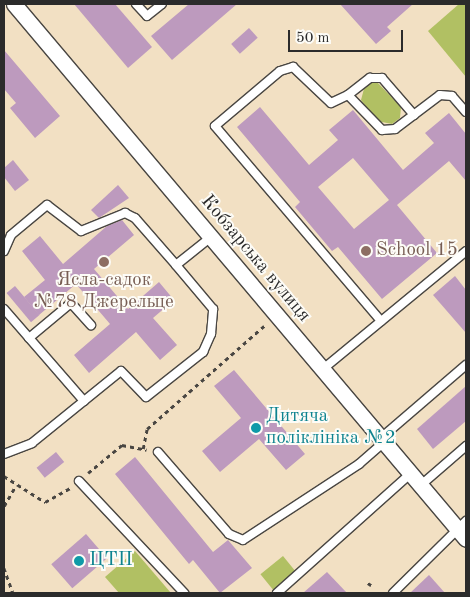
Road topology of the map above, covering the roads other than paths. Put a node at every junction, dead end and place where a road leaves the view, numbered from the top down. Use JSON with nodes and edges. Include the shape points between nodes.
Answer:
{"nodes":[{"id":1,"x":14,"y":4,"type":"edge"},
{"id":2,"x":136,"y":4,"type":"edge"},
{"id":3,"x":162,"y":4,"type":"edge"},
{"id":4,"x":348,"y":95,"type":"junction"},
{"id":5,"x":466,"y":112,"type":"edge"},
{"id":6,"x":414,"y":115,"type":"junction"},
{"id":7,"x":210,"y":238,"type":"junction"},
{"id":8,"x":4,"y":251,"type":"edge"},
{"id":9,"x":466,"y":251,"type":"edge"},
{"id":10,"x":176,"y":266,"type":"junction"},
{"id":11,"x":4,"y":309,"type":"edge"},
{"id":12,"x":381,"y":321,"type":"junction"},
{"id":13,"x":91,"y":325,"type":"dead end"},
{"id":14,"x":29,"y":338,"type":"junction"},
{"id":15,"x":466,"y":366,"type":"edge"},
{"id":16,"x":323,"y":369,"type":"junction"},
{"id":17,"x":84,"y":401,"type":"junction"},
{"id":18,"x":382,"y":440,"type":"junction"},
{"id":19,"x":466,"y":446,"type":"edge"},
{"id":20,"x":158,"y":452,"type":"dead end"},
{"id":21,"x":4,"y":454,"type":"edge"},
{"id":22,"x":416,"y":479,"type":"junction"},
{"id":23,"x":79,"y":481,"type":"dead end"},
{"id":24,"x":463,"y":530,"type":"edge"},
{"id":25,"x":184,"y":593,"type":"edge"},
{"id":26,"x":277,"y":593,"type":"edge"},
{"id":27,"x":392,"y":593,"type":"edge"}],
"edges":[{"from":1,"to":7,"type":"street","name":"Кобзарська вулиця"},
{"from":2,"to":3,"type":"lane","via":[[147,16]]},
{"from":4,"to":6,"type":"lane","via":[[382,130],[395,130]]},
{"from":4,"to":6,"type":"lane","via":[[370,78],[382,78]]},
{"from":4,"to":12,"type":"lane","via":[[331,103],[299,69],[286,68],[215,126]]},
{"from":5,"to":6,"type":"lane","via":[[446,95]]},
{"from":7,"to":10,"type":"lane"},
{"from":7,"to":16,"type":"street","name":"Кобзарська вулиця"},
{"from":8,"to":10,"type":"lane","via":[[11,235],[48,205],[81,231],[112,217],[130,216]]},
{"from":9,"to":12,"type":"lane"},
{"from":10,"to":17,"type":"lane","via":[[213,309],[211,334],[203,352],[146,396],[121,372]]},
{"from":11,"to":14,"type":"lane"},
{"from":12,"to":16,"type":"lane"},
{"from":13,"to":14,"type":"lane","via":[[71,303]]},
{"from":14,"to":17,"type":"lane"},
{"from":15,"to":18,"type":"lane"},
{"from":16,"to":18,"type":"street","name":"Кобзарська вулиця"},
{"from":17,"to":21,"type":"lane","via":[[32,443]]},
{"from":18,"to":20,"type":"lane","via":[[359,464],[243,540],[229,534]]},
{"from":18,"to":22,"type":"street","name":"Кобзарська вулиця"},
{"from":19,"to":22,"type":"lane"},
{"from":22,"to":24,"type":"street","name":"Кобзарська вулиця"},
{"from":22,"to":26,"type":"lane"},
{"from":23,"to":25,"type":"lane"},
{"from":24,"to":27,"type":"lane"}]}
